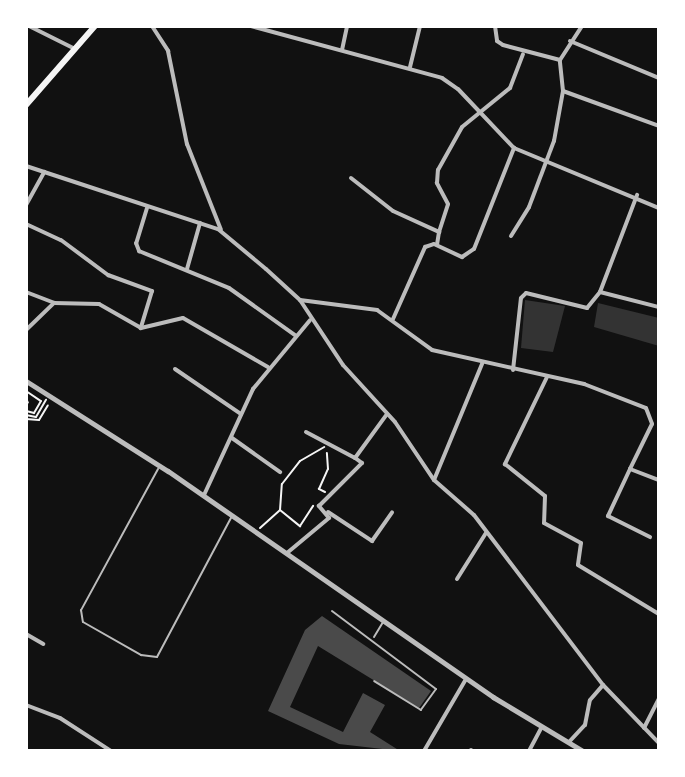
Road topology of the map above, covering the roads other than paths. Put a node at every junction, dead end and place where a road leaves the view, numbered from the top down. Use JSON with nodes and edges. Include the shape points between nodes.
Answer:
{"nodes":[{"id":1,"x":29,"y":26,"type":"edge"},
{"id":2,"x":95,"y":26,"type":"edge"},
{"id":3,"x":152,"y":26,"type":"edge"},
{"id":4,"x":251,"y":26,"type":"edge"},
{"id":5,"x":347,"y":26,"type":"edge"},
{"id":6,"x":420,"y":26,"type":"edge"},
{"id":7,"x":495,"y":26,"type":"edge"},
{"id":8,"x":582,"y":26,"type":"edge"},
{"id":9,"x":570,"y":41,"type":"junction"},
{"id":10,"x":75,"y":49,"type":"junction"},
{"id":11,"x":342,"y":50,"type":"junction"},
{"id":12,"x":523,"y":54,"type":"junction"},
{"id":13,"x":560,"y":60,"type":"junction"},
{"id":14,"x":410,"y":67,"type":"junction"},
{"id":15,"x":659,"y":78,"type":"edge"},
{"id":16,"x":563,"y":91,"type":"junction"},
{"id":17,"x":26,"y":105,"type":"edge"},
{"id":18,"x":481,"y":113,"type":"junction"},
{"id":19,"x":659,"y":126,"type":"edge"},
{"id":20,"x":514,"y":148,"type":"junction"},
{"id":21,"x":547,"y":161,"type":"junction"},
{"id":22,"x":26,"y":166,"type":"edge"},
{"id":23,"x":44,"y":172,"type":"junction"},
{"id":24,"x":351,"y":178,"type":"dead end"},
{"id":25,"x":637,"y":195,"type":"junction"},
{"id":26,"x":26,"y":205,"type":"edge"},
{"id":27,"x":147,"y":207,"type":"junction"},
{"id":28,"x":659,"y":208,"type":"edge"},
{"id":29,"x":200,"y":223,"type":"junction"},
{"id":30,"x":26,"y":224,"type":"edge"},
{"id":31,"x":221,"y":231,"type":"junction"},
{"id":32,"x":439,"y":232,"type":"junction"},
{"id":33,"x":511,"y":236,"type":"dead end"},
{"id":34,"x":437,"y":245,"type":"junction"},
{"id":35,"x":187,"y":269,"type":"junction"},
{"id":36,"x":26,"y":292,"type":"edge"},
{"id":37,"x":600,"y":292,"type":"junction"},
{"id":38,"x":300,"y":300,"type":"junction"},
{"id":39,"x":54,"y":303,"type":"junction"},
{"id":40,"x":659,"y":307,"type":"edge"},
{"id":41,"x":393,"y":319,"type":"junction"},
{"id":42,"x":310,"y":320,"type":"junction"},
{"id":43,"x":141,"y":328,"type":"junction"},
{"id":44,"x":26,"y":330,"type":"edge"},
{"id":45,"x":296,"y":336,"type":"junction"},
{"id":46,"x":482,"y":364,"type":"junction"},
{"id":47,"x":268,"y":367,"type":"junction"},
{"id":48,"x":175,"y":369,"type":"dead end"},
{"id":49,"x":513,"y":370,"type":"junction"},
{"id":50,"x":547,"y":376,"type":"junction"},
{"id":51,"x":26,"y":384,"type":"edge"},
{"id":52,"x":241,"y":414,"type":"junction"},
{"id":53,"x":388,"y":414,"type":"junction"},
{"id":54,"x":306,"y":432,"type":"dead end"},
{"id":55,"x":232,"y":438,"type":"junction"},
{"id":56,"x":355,"y":458,"type":"junction"},
{"id":57,"x":160,"y":466,"type":"junction"},
{"id":58,"x":630,"y":469,"type":"junction"},
{"id":59,"x":280,"y":472,"type":"dead end"},
{"id":60,"x":434,"y":480,"type":"junction"},
{"id":61,"x":659,"y":480,"type":"edge"},
{"id":62,"x":204,"y":495,"type":"junction"},
{"id":63,"x":319,"y":506,"type":"junction"},
{"id":64,"x":392,"y":512,"type":"dead end"},
{"id":65,"x":233,"y":515,"type":"junction"},
{"id":66,"x":486,"y":533,"type":"junction"},
{"id":67,"x":650,"y":537,"type":"dead end"},
{"id":68,"x":287,"y":553,"type":"junction"},
{"id":69,"x":457,"y":579,"type":"dead end"},
{"id":70,"x":332,"y":611,"type":"dead end"},
{"id":71,"x":659,"y":614,"type":"edge"},
{"id":72,"x":384,"y":621,"type":"junction"},
{"id":73,"x":26,"y":634,"type":"edge"},
{"id":74,"x":373,"y":639,"type":"junction"},
{"id":75,"x":43,"y":644,"type":"dead end"},
{"id":76,"x":466,"y":679,"type":"junction"},
{"id":77,"x":374,"y":681,"type":"dead end"},
{"id":78,"x":603,"y":685,"type":"junction"},
{"id":79,"x":659,"y":698,"type":"edge"},
{"id":80,"x":26,"y":705,"type":"edge"},
{"id":81,"x":542,"y":727,"type":"junction"},
{"id":82,"x":644,"y":728,"type":"junction"},
{"id":83,"x":569,"y":742,"type":"junction"},
{"id":84,"x":659,"y":743,"type":"edge"},
{"id":85,"x":426,"y":750,"type":"edge"},
{"id":86,"x":111,"y":751,"type":"edge"},
{"id":87,"x":529,"y":751,"type":"edge"},
{"id":88,"x":583,"y":751,"type":"edge"}],
"edges":[{"from":1,"to":10,"type":"street"},
{"from":2,"to":10,"type":"highway"},
{"from":3,"to":31,"type":"street","via":[[167,45],[187,144]]},
{"from":4,"to":11,"type":"street"},
{"from":5,"to":11,"type":"street"},
{"from":6,"to":14,"type":"street"},
{"from":7,"to":12,"type":"street","via":[[497,41]]},
{"from":8,"to":9,"type":"street"},
{"from":9,"to":13,"type":"street"},
{"from":9,"to":15,"type":"street"},
{"from":10,"to":17,"type":"highway"},
{"from":11,"to":14,"type":"street"},
{"from":12,"to":13,"type":"street"},
{"from":12,"to":18,"type":"street","via":[[510,88]]},
{"from":13,"to":16,"type":"street"},
{"from":14,"to":18,"type":"street","via":[[458,89]]},
{"from":16,"to":19,"type":"street"},
{"from":16,"to":21,"type":"street"},
{"from":18,"to":20,"type":"street"},
{"from":18,"to":32,"type":"street","via":[[462,127],[438,170],[437,183],[448,204]]},
{"from":20,"to":21,"type":"street"},
{"from":20,"to":34,"type":"street","via":[[474,249],[457,256]]},
{"from":21,"to":25,"type":"street"},
{"from":21,"to":33,"type":"street"},
{"from":22,"to":23,"type":"street"},
{"from":23,"to":26,"type":"street"},
{"from":23,"to":27,"type":"street"},
{"from":24,"to":32,"type":"street","via":[[393,211]]},
{"from":25,"to":28,"type":"street"},
{"from":25,"to":37,"type":"street"},
{"from":27,"to":29,"type":"street"},
{"from":27,"to":35,"type":"street","via":[[137,248]]},
{"from":29,"to":31,"type":"street"},
{"from":29,"to":35,"type":"street"},
{"from":30,"to":43,"type":"street","via":[[61,240],[108,275],[152,291]]},
{"from":31,"to":38,"type":"street"},
{"from":32,"to":34,"type":"street"},
{"from":34,"to":41,"type":"street","via":[[425,247]]},
{"from":35,"to":45,"type":"street","via":[[229,288]]},
{"from":36,"to":39,"type":"street"},
{"from":37,"to":40,"type":"street"},
{"from":37,"to":49,"type":"street","via":[[587,308],[523,294]]},
{"from":38,"to":41,"type":"street","via":[[377,310]]},
{"from":38,"to":42,"type":"street"},
{"from":39,"to":43,"type":"street","via":[[90,301]]},
{"from":39,"to":44,"type":"street"},
{"from":41,"to":46,"type":"street","via":[[432,350]]},
{"from":42,"to":45,"type":"street"},
{"from":42,"to":53,"type":"street"},
{"from":43,"to":47,"type":"street","via":[[183,318]]},
{"from":45,"to":47,"type":"street"},
{"from":46,"to":49,"type":"street"},
{"from":46,"to":60,"type":"street"},
{"from":47,"to":52,"type":"street"},
{"from":48,"to":52,"type":"street"},
{"from":49,"to":50,"type":"street"},
{"from":50,"to":58,"type":"street","via":[[605,392],[653,415]]},
{"from":50,"to":71,"type":"street","via":[[505,464],[545,496],[544,523],[581,543],[578,565]]},
{"from":51,"to":57,"type":"street"},
{"from":52,"to":55,"type":"street"},
{"from":53,"to":56,"type":"street"},
{"from":53,"to":60,"type":"street"},
{"from":54,"to":56,"type":"street"},
{"from":55,"to":59,"type":"street"},
{"from":55,"to":62,"type":"street"},
{"from":56,"to":63,"type":"street","via":[[362,463]]},
{"from":57,"to":62,"type":"street"},
{"from":57,"to":65,"type":"lane","via":[[81,610],[83,622],[141,655],[157,657]]},
{"from":58,"to":61,"type":"street"},
{"from":58,"to":67,"type":"street","via":[[608,516]]},
{"from":60,"to":66,"type":"street"},
{"from":62,"to":65,"type":"street"},
{"from":63,"to":64,"type":"street","via":[[372,541]]},
{"from":63,"to":68,"type":"street","via":[[329,518]]},
{"from":65,"to":68,"type":"street"},
{"from":66,"to":69,"type":"street"},
{"from":66,"to":78,"type":"street"},
{"from":68,"to":72,"type":"street"},
{"from":70,"to":74,"type":"lane"},
{"from":72,"to":74,"type":"lane"},
{"from":72,"to":76,"type":"street"},
{"from":73,"to":75,"type":"street"},
{"from":74,"to":77,"type":"lane","via":[[436,689],[421,710]]},
{"from":76,"to":81,"type":"street"},
{"from":76,"to":85,"type":"street"},
{"from":78,"to":82,"type":"street"},
{"from":78,"to":83,"type":"street","via":[[590,700],[585,725]]},
{"from":79,"to":82,"type":"street"},
{"from":80,"to":86,"type":"street","via":[[60,718]]},
{"from":81,"to":83,"type":"street"},
{"from":81,"to":87,"type":"street"},
{"from":82,"to":84,"type":"street"},
{"from":83,"to":88,"type":"street"}]}
